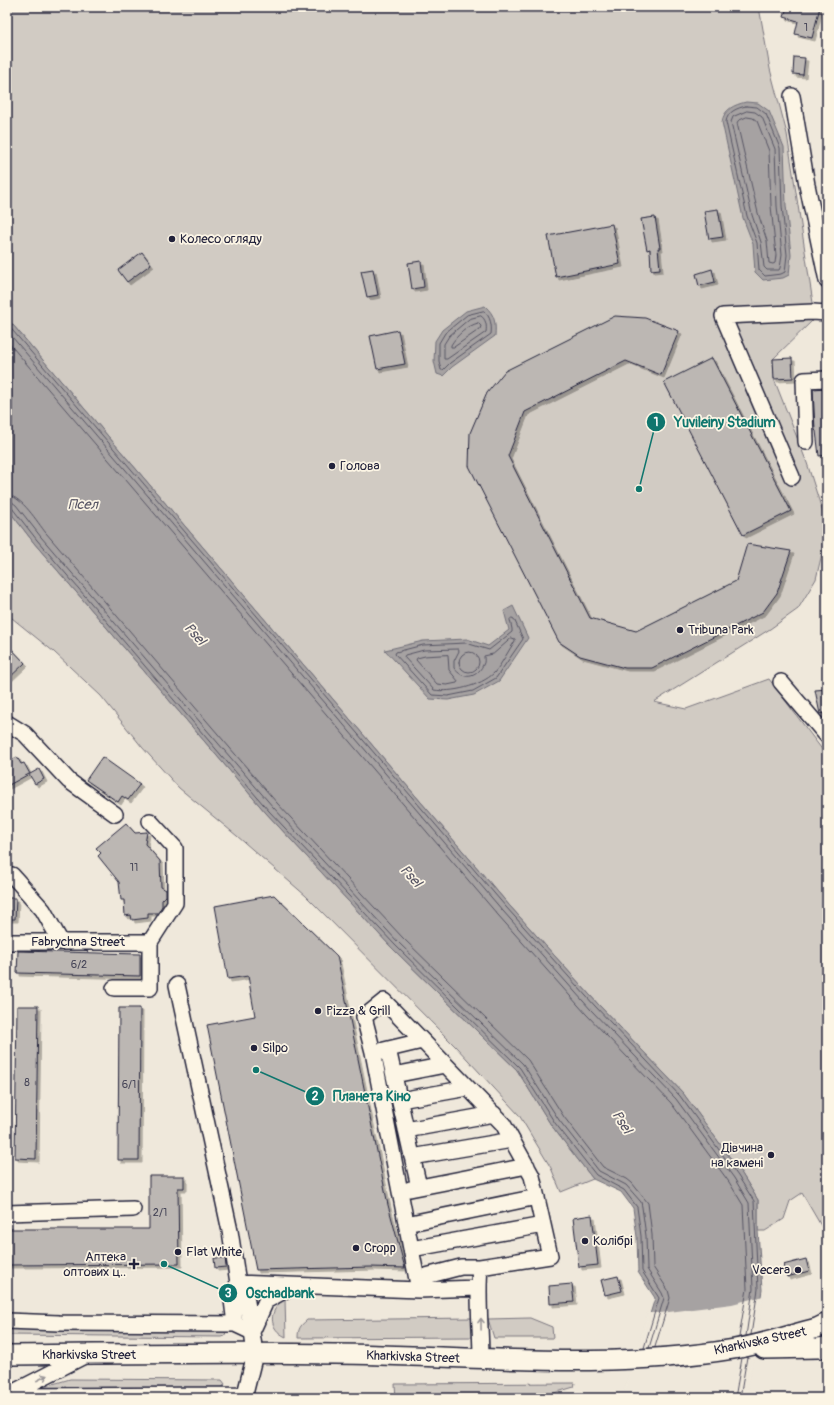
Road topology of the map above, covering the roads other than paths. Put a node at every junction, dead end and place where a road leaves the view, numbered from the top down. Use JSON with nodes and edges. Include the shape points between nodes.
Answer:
{"nodes":[{"id":1,"x":792,"y":96,"type":"dead end"},
{"id":2,"x":827,"y":281,"type":"edge"},
{"id":3,"x":827,"y":313,"type":"edge"},
{"id":4,"x":827,"y":379,"type":"edge"},
{"id":5,"x":806,"y":442,"type":"dead end"},
{"id":6,"x":792,"y":477,"type":"dead end"},
{"id":7,"x":781,"y":682,"type":"dead end"},
{"id":8,"x":7,"y":723,"type":"edge"},
{"id":9,"x":827,"y":736,"type":"edge"},
{"id":10,"x":115,"y":814,"type":"dead end"},
{"id":11,"x":150,"y":821,"type":"dead end"},
{"id":12,"x":7,"y":874,"type":"edge"},
{"id":13,"x":7,"y":942,"type":"edge"},
{"id":14,"x":61,"y":942,"type":"junction"},
{"id":15,"x":150,"y":942,"type":"junction"},
{"id":16,"x":176,"y":985,"type":"dead end"},
{"id":17,"x":114,"y":988,"type":"dead end"},
{"id":18,"x":422,"y":1041,"type":"junction"},
{"id":19,"x":388,"y":1049,"type":"junction"},
{"id":20,"x":373,"y":1052,"type":"junction"},
{"id":21,"x":445,"y":1065,"type":"junction"},
{"id":22,"x":394,"y":1075,"type":"junction"},
{"id":23,"x":468,"y":1088,"type":"junction"},
{"id":24,"x":400,"y":1100,"type":"junction"},
{"id":25,"x":494,"y":1114,"type":"junction"},
{"id":26,"x":406,"y":1130,"type":"junction"},
{"id":27,"x":512,"y":1140,"type":"junction"},
{"id":28,"x":412,"y":1157,"type":"junction"},
{"id":29,"x":527,"y":1166,"type":"junction"},
{"id":30,"x":419,"y":1187,"type":"junction"},
{"id":31,"x":400,"y":1191,"type":"junction"},
{"id":32,"x":537,"y":1197,"type":"junction"},
{"id":33,"x":133,"y":1209,"type":"dead end"},
{"id":34,"x":7,"y":1213,"type":"edge"},
{"id":35,"x":406,"y":1224,"type":"junction"},
{"id":36,"x":543,"y":1225,"type":"junction"},
{"id":37,"x":411,"y":1249,"type":"junction"},
{"id":38,"x":480,"y":1267,"type":"junction"},
{"id":39,"x":238,"y":1283,"type":"junction"},
{"id":40,"x":293,"y":1286,"type":"junction"},
{"id":41,"x":478,"y":1288,"type":"junction"},
{"id":42,"x":419,"y":1290,"type":"junction"},
{"id":43,"x":7,"y":1321,"type":"edge"},
{"id":44,"x":234,"y":1324,"type":"junction"},
{"id":45,"x":822,"y":1325,"type":"edge"},
{"id":46,"x":252,"y":1332,"type":"junction"},
{"id":47,"x":822,"y":1348,"type":"edge"},
{"id":48,"x":735,"y":1349,"type":"junction"},
{"id":49,"x":87,"y":1354,"type":"junction"},
{"id":50,"x":255,"y":1354,"type":"junction"},
{"id":51,"x":7,"y":1355,"type":"edge"},
{"id":52,"x":481,"y":1359,"type":"junction"},
{"id":53,"x":7,"y":1396,"type":"edge"},
{"id":54,"x":244,"y":1396,"type":"edge"},
{"id":55,"x":95,"y":1397,"type":"edge"}],
"edges":[{"from":1,"to":2,"type":"street"},
{"from":3,"to":6,"type":"street","via":[[723,316]]},
{"from":4,"to":5,"type":"street","via":[[804,380]]},
{"from":7,"to":9,"type":"street"},
{"from":8,"to":10,"type":"street","via":[[25,734],[69,781]]},
{"from":11,"to":15,"type":"street","via":[[176,848],[175,902]]},
{"from":12,"to":14,"type":"street","via":[[12,875],[43,910]]},
{"from":13,"to":14,"type":"street","name":"Fabrychna Street"},
{"from":14,"to":15,"type":"street","name":"Fabrychna Street"},
{"from":15,"to":17,"type":"street","via":[[150,988]]},
{"from":16,"to":39,"type":"street","via":[[230,1231]]},
{"from":18,"to":19,"type":"street"},
{"from":18,"to":20,"type":"street","via":[[384,1001],[364,1017]]},
{"from":18,"to":21,"type":"street"},
{"from":19,"to":20,"type":"street"},
{"from":19,"to":22,"type":"street"},
{"from":20,"to":31,"type":"street"},
{"from":21,"to":22,"type":"street"},
{"from":21,"to":23,"type":"street"},
{"from":22,"to":24,"type":"street"},
{"from":23,"to":24,"type":"street"},
{"from":23,"to":25,"type":"street"},
{"from":24,"to":26,"type":"street"},
{"from":25,"to":26,"type":"street"},
{"from":25,"to":27,"type":"street"},
{"from":26,"to":28,"type":"street"},
{"from":27,"to":28,"type":"street"},
{"from":27,"to":29,"type":"street"},
{"from":28,"to":30,"type":"street"},
{"from":29,"to":30,"type":"street"},
{"from":29,"to":32,"type":"street"},
{"from":30,"to":31,"type":"street"},
{"from":31,"to":35,"type":"street"},
{"from":32,"to":35,"type":"street"},
{"from":32,"to":36,"type":"street"},
{"from":33,"to":34,"type":"street"},
{"from":35,"to":37,"type":"street"},
{"from":36,"to":37,"type":"street"},
{"from":36,"to":38,"type":"street","via":[[550,1256]]},
{"from":37,"to":42,"type":"street"},
{"from":38,"to":41,"type":"street"},
{"from":38,"to":42,"type":"street","via":[[461,1268],[426,1276]]},
{"from":39,"to":40,"type":"street"},
{"from":39,"to":44,"type":"street","via":[[232,1300]]},
{"from":39,"to":46,"type":"street","via":[[246,1296]]},
{"from":40,"to":42,"type":"street"},
{"from":40,"to":46,"type":"street","via":[[266,1301]]},
{"from":41,"to":42,"type":"street"},
{"from":52,"to":41,"type":"street","one_way":true},
{"from":43,"to":44,"type":"street"},
{"from":44,"to":46,"type":"street"},
{"from":45,"to":48,"type":"main road","name":"Kharkivska Street"},
{"from":46,"to":50,"type":"street"},
{"from":47,"to":48,"type":"main road"},
{"from":48,"to":52,"type":"main road","name":"Kharkivska Street","via":[[664,1357],[598,1360]]},
{"from":49,"to":50,"type":"main road","name":"Kharkivska Street"},
{"from":49,"to":51,"type":"main road","name":"Kharkivska Street"},
{"from":53,"to":49,"type":"street","one_way":true},
{"from":50,"to":52,"type":"main road","name":"Kharkivska Street"},
{"from":50,"to":54,"type":"street"},
{"from":53,"to":55,"type":"street"},
{"from":54,"to":55,"type":"street"}]}
